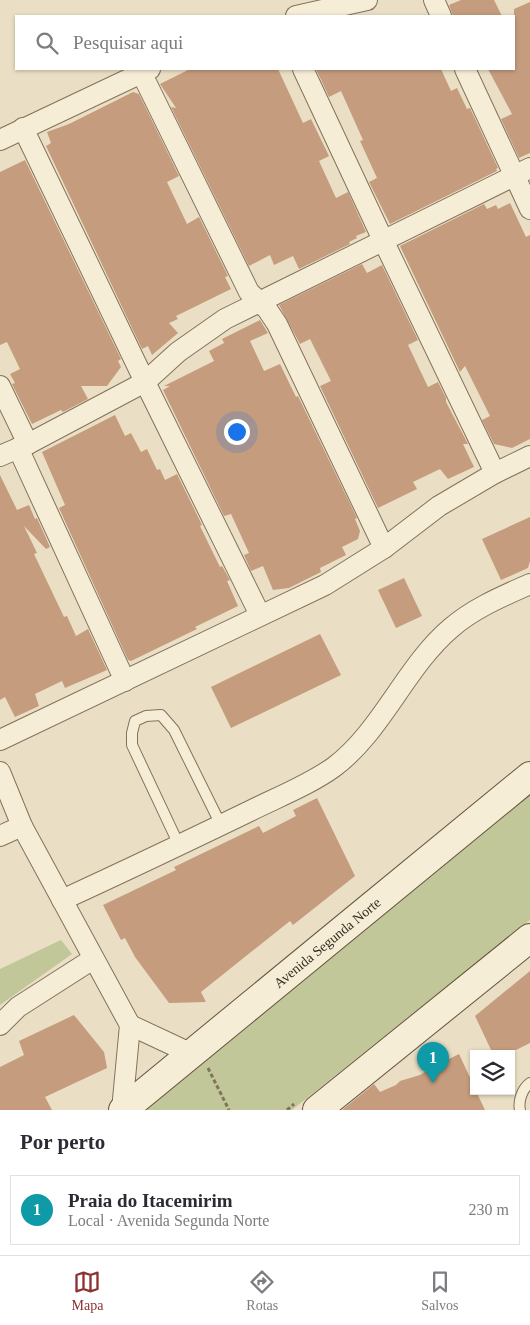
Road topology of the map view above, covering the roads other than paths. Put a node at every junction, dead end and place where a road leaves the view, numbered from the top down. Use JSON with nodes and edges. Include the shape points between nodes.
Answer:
{"nodes":[{"id":1,"x":367,"y":0,"type":"edge"},
{"id":2,"x":434,"y":0,"type":"edge"},
{"id":3,"x":300,"y":15,"type":"edge"},
{"id":4,"x":441,"y":15,"type":"edge"},
{"id":5,"x":145,"y":70,"type":"edge"},
{"id":6,"x":303,"y":70,"type":"edge"},
{"id":7,"x":467,"y":70,"type":"edge"},
{"id":8,"x":23,"y":128,"type":"junction"},
{"id":9,"x":0,"y":140,"type":"edge"},
{"id":10,"x":522,"y":171,"type":"edge"},
{"id":11,"x":530,"y":209,"type":"edge"},
{"id":12,"x":382,"y":240,"type":"junction"},
{"id":13,"x":258,"y":301,"type":"junction"},
{"id":14,"x":145,"y":382,"type":"junction"},
{"id":15,"x":0,"y":386,"type":"edge"},
{"id":16,"x":15,"y":449,"type":"edge"},
{"id":17,"x":530,"y":456,"type":"edge"},
{"id":18,"x":495,"y":473,"type":"junction"},
{"id":19,"x":384,"y":548,"type":"junction"},
{"id":20,"x":530,"y":584,"type":"edge"},
{"id":21,"x":260,"y":615,"type":"junction"},
{"id":22,"x":125,"y":681,"type":"junction"},
{"id":23,"x":0,"y":740,"type":"edge"},
{"id":24,"x":0,"y":772,"type":"edge"},
{"id":25,"x":530,"y":776,"type":"edge"},
{"id":26,"x":221,"y":825,"type":"junction"},
{"id":27,"x":22,"y":826,"type":"junction"},
{"id":28,"x":0,"y":836,"type":"edge"},
{"id":29,"x":179,"y":845,"type":"junction"},
{"id":30,"x":62,"y":900,"type":"junction"},
{"id":31,"x":530,"y":938,"type":"edge"},
{"id":32,"x":93,"y":959,"type":"junction"},
{"id":33,"x":0,"y":1025,"type":"edge"},
{"id":34,"x":130,"y":1025,"type":"junction"},
{"id":35,"x":200,"y":1060,"type":"junction"},
{"id":36,"x":530,"y":1084,"type":"edge"},
{"id":37,"x":123,"y":1110,"type":"edge"},
{"id":38,"x":317,"y":1110,"type":"edge"},
{"id":39,"x":520,"y":1110,"type":"edge"}],
"edges":[{"from":1,"to":3,"type":"street"},
{"from":2,"to":4,"type":"street"},
{"from":5,"to":8,"type":"street"},
{"from":5,"to":13,"type":"street","via":[[249,292]]},
{"from":6,"to":12,"type":"street"},
{"from":7,"to":10,"type":"street"},
{"from":8,"to":9,"type":"street"},
{"from":8,"to":14,"type":"street"},
{"from":10,"to":11,"type":"street"},
{"from":10,"to":12,"type":"street"},
{"from":12,"to":13,"type":"street"},
{"from":12,"to":18,"type":"street"},
{"from":13,"to":14,"type":"street","via":[[190,342]]},
{"from":13,"to":19,"type":"street","via":[[277,324]]},
{"from":14,"to":16,"type":"street"},
{"from":14,"to":21,"type":"street"},
{"from":15,"to":16,"type":"street"},
{"from":16,"to":22,"type":"street"},
{"from":17,"to":18,"type":"street"},
{"from":18,"to":19,"type":"street","via":[[438,506]]},
{"from":19,"to":21,"type":"street","via":[[325,585]]},
{"from":20,"to":26,"type":"street","via":[[480,607],[451,628],[430,650],[380,718],[334,767]]},
{"from":21,"to":22,"type":"street"},
{"from":22,"to":23,"type":"street"},
{"from":24,"to":27,"type":"street"},
{"from":25,"to":35,"type":"main road","name":"Avenida Segunda Norte"},
{"from":26,"to":29,"type":"street"},
{"from":26,"to":29,"type":"lane","via":[[174,730],[161,715],[135,721],[132,745]]},
{"from":27,"to":28,"type":"street"},
{"from":27,"to":30,"type":"street"},
{"from":29,"to":30,"type":"street"},
{"from":30,"to":32,"type":"street"},
{"from":31,"to":38,"type":"main road"},
{"from":32,"to":33,"type":"street","via":[[18,1007]]},
{"from":32,"to":34,"type":"street"},
{"from":34,"to":35,"type":"street"},
{"from":34,"to":37,"type":"street"},
{"from":35,"to":37,"type":"main road","name":"Avenida Segunda Norte"},
{"from":36,"to":39,"type":"lane","via":[[518,1103]]}]}
